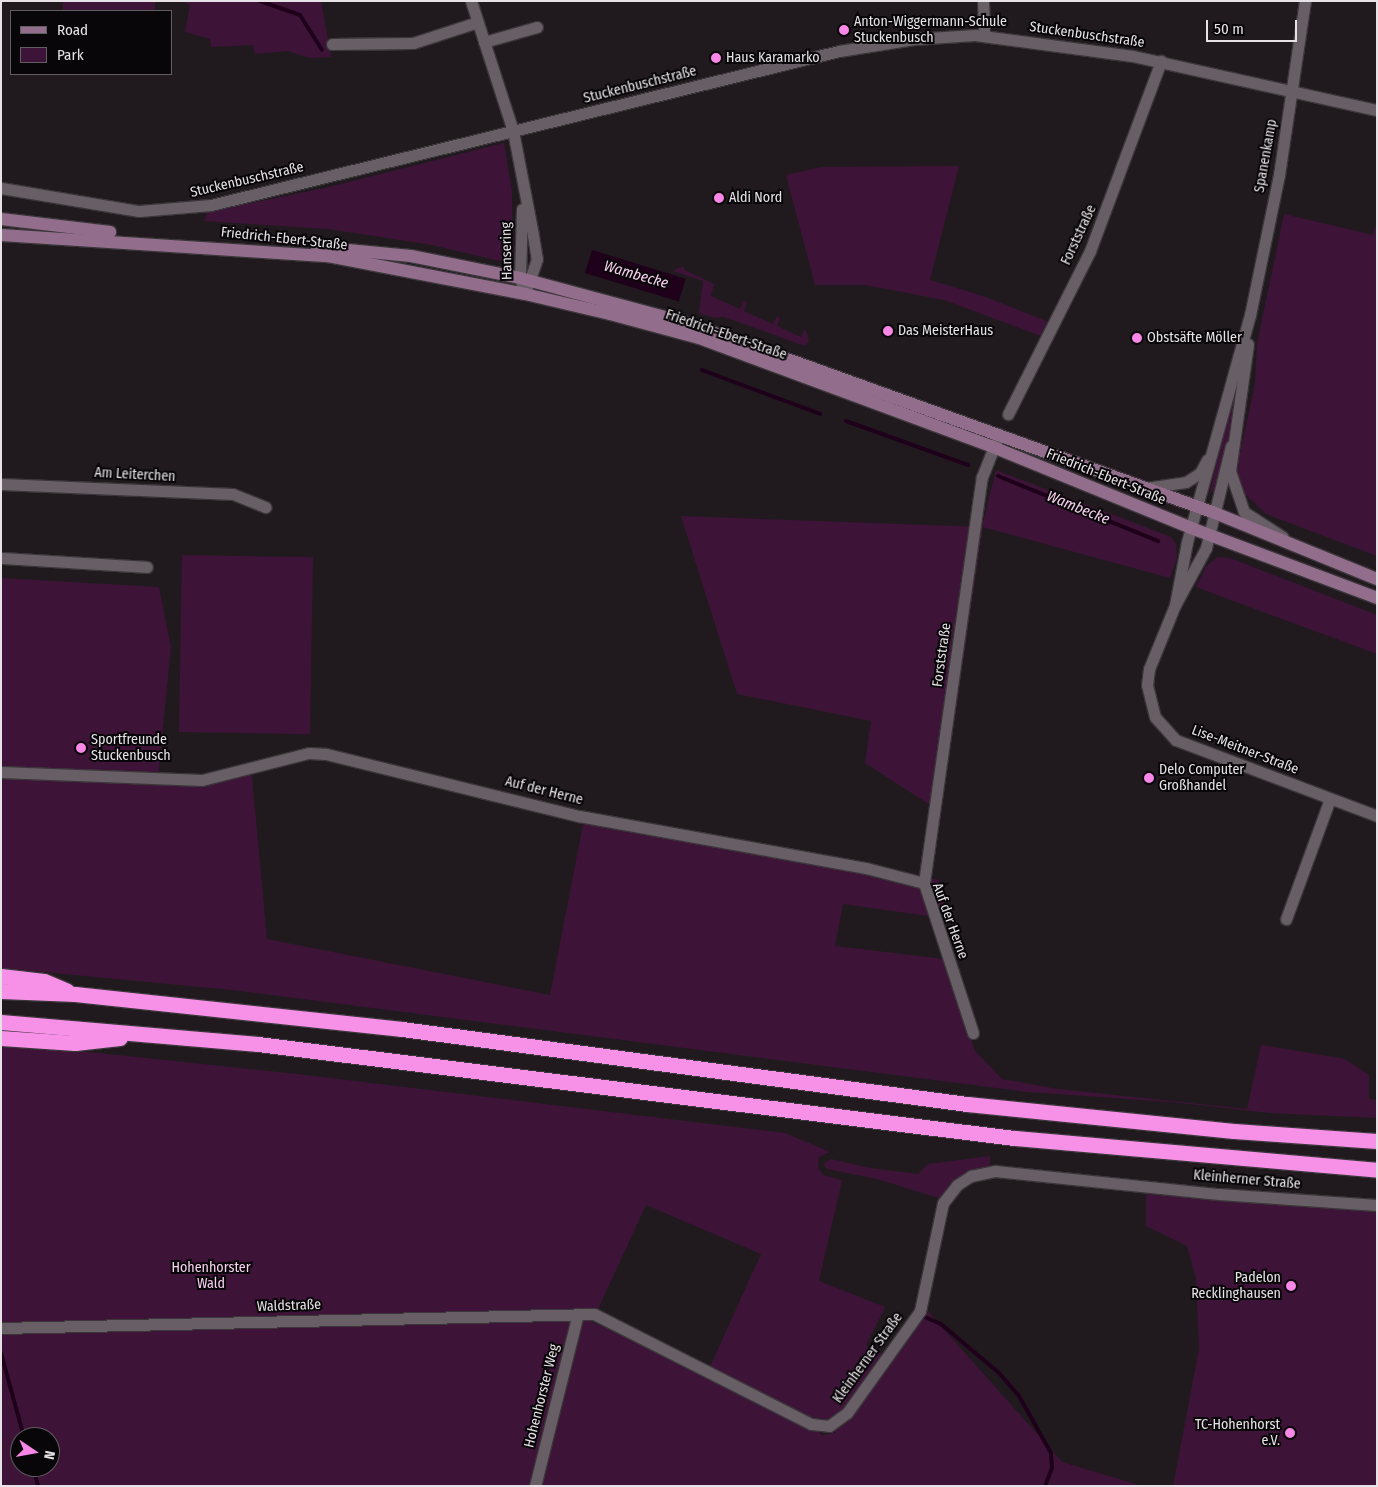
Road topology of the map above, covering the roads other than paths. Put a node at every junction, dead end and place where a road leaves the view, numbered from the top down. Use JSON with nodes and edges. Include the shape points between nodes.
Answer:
{"nodes":[{"id":1,"x":471,"y":1,"type":"edge"},
{"id":2,"x":983,"y":1,"type":"edge"},
{"id":3,"x":1305,"y":1,"type":"edge"},
{"id":4,"x":478,"y":22,"type":"junction"},
{"id":5,"x":537,"y":27,"type":"dead end"},
{"id":6,"x":984,"y":35,"type":"junction"},
{"id":7,"x":484,"y":42,"type":"junction"},
{"id":8,"x":332,"y":44,"type":"dead end"},
{"id":9,"x":1160,"y":61,"type":"junction"},
{"id":10,"x":1292,"y":92,"type":"junction"},
{"id":11,"x":1377,"y":110,"type":"edge"},
{"id":12,"x":513,"y":132,"type":"junction"},
{"id":13,"x":1,"y":188,"type":"edge"},
{"id":14,"x":522,"y":191,"type":"junction"},
{"id":15,"x":1,"y":219,"type":"edge"},
{"id":16,"x":1,"y":235,"type":"edge"},
{"id":17,"x":526,"y":279,"type":"junction"},
{"id":18,"x":525,"y":294,"type":"junction"},
{"id":19,"x":1250,"y":314,"type":"junction"},
{"id":20,"x":1008,"y":414,"type":"dead end"},
{"id":21,"x":999,"y":434,"type":"junction"},
{"id":22,"x":1231,"y":446,"type":"junction"},
{"id":23,"x":994,"y":447,"type":"junction"},
{"id":24,"x":1214,"y":448,"type":"junction"},
{"id":25,"x":1,"y":484,"type":"edge"},
{"id":26,"x":1143,"y":489,"type":"junction"},
{"id":27,"x":265,"y":507,"type":"dead end"},
{"id":28,"x":1197,"y":507,"type":"junction"},
{"id":29,"x":1215,"y":513,"type":"junction"},
{"id":30,"x":1191,"y":528,"type":"junction"},
{"id":31,"x":1210,"y":535,"type":"junction"},
{"id":32,"x":1290,"y":541,"type":"junction"},
{"id":33,"x":1,"y":558,"type":"edge"},
{"id":34,"x":147,"y":567,"type":"dead end"},
{"id":35,"x":1377,"y":579,"type":"edge"},
{"id":36,"x":1377,"y":598,"type":"edge"},
{"id":37,"x":1174,"y":605,"type":"junction"},
{"id":38,"x":1,"y":772,"type":"edge"},
{"id":39,"x":1330,"y":799,"type":"junction"},
{"id":40,"x":1377,"y":816,"type":"edge"},
{"id":41,"x":924,"y":883,"type":"junction"},
{"id":42,"x":1286,"y":919,"type":"dead end"},
{"id":43,"x":1,"y":976,"type":"edge"},
{"id":44,"x":1,"y":991,"type":"edge"},
{"id":45,"x":75,"y":994,"type":"junction"},
{"id":46,"x":1,"y":1022,"type":"edge"},
{"id":47,"x":973,"y":1033,"type":"dead end"},
{"id":48,"x":153,"y":1034,"type":"junction"},
{"id":49,"x":1,"y":1038,"type":"edge"},
{"id":50,"x":1377,"y":1141,"type":"edge"},
{"id":51,"x":1377,"y":1170,"type":"edge"},
{"id":52,"x":1377,"y":1205,"type":"edge"},
{"id":53,"x":578,"y":1314,"type":"junction"},
{"id":54,"x":1,"y":1328,"type":"edge"},
{"id":55,"x":535,"y":1486,"type":"edge"}],
"edges":[{"from":1,"to":4,"type":"street","name":"Hansering"},
{"from":2,"to":6,"type":"street"},
{"from":3,"to":10,"type":"street","name":"Spanenkamp"},
{"from":4,"to":7,"type":"street","name":"Hansering"},
{"from":4,"to":8,"type":"street","via":[[412,43]]},
{"from":5,"to":7,"type":"street"},
{"from":6,"to":9,"type":"street","name":"Stuckenbuschstraße"},
{"from":6,"to":12,"type":"street","name":"Stuckenbuschstraße","via":[[914,39],[838,51]]},
{"from":7,"to":12,"type":"street","name":"Hansering"},
{"from":9,"to":10,"type":"street","name":"Stuckenbuschstraße"},
{"from":9,"to":20,"type":"street","name":"Forststraße","via":[[1097,233]]},
{"from":10,"to":11,"type":"street","name":"Stuckenbuschstraße"},
{"from":10,"to":19,"type":"street","name":"Spanenkamp","via":[[1279,175]]},
{"from":12,"to":13,"type":"street","name":"Stuckenbuschstraße","via":[[211,206],[171,211],[139,211]]},
{"from":12,"to":14,"type":"street","name":"Hansering"},
{"from":14,"to":17,"type":"street","name":"Hansering"},
{"from":14,"to":17,"type":"street","name":"Hansering","via":[[537,259]]},
{"from":15,"to":17,"type":"main road","name":"Friedrich-Ebert-Straße","via":[[139,235],[384,252]]},
{"from":16,"to":18,"type":"main road","name":"Friedrich-Ebert-Straße","via":[[328,256]]},
{"from":17,"to":18,"type":"street","name":"Hansering"},
{"from":17,"to":21,"type":"main road","name":"Friedrich-Ebert-Straße","via":[[687,323]]},
{"from":18,"to":23,"type":"main road","name":"Friedrich-Ebert-Straße","via":[[699,338]]},
{"from":19,"to":22,"type":"street","name":"Spanenkamp","via":[[1244,382]]},
{"from":19,"to":24,"type":"street","name":"Spanenkamp"},
{"from":21,"to":23,"type":"street","name":"Forststraße"},
{"from":21,"to":26,"type":"main road","name":"Friedrich-Ebert-Straße"},
{"from":22,"to":29,"type":"street","name":"Spanenkamp"},
{"from":22,"to":32,"type":"street","name":"Spanenkamp","via":[[1230,471],[1244,512]]},
{"from":23,"to":30,"type":"main road","name":"Friedrich-Ebert-Straße"},
{"from":23,"to":41,"type":"street","name":"Forststraße","via":[[982,477]]},
{"from":24,"to":26,"type":"street","name":"Spanenkamp","via":[[1200,473],[1186,482]]},
{"from":24,"to":28,"type":"street","name":"Spanenkamp"},
{"from":25,"to":27,"type":"street","name":"Am Leiterchen","via":[[233,494]]},
{"from":26,"to":28,"type":"main road","name":"Friedrich-Ebert-Straße"},
{"from":28,"to":29,"type":"main road","name":"Friedrich-Ebert-Straße"},
{"from":28,"to":30,"type":"street","name":"Lise-Meitner-Straße"},
{"from":29,"to":31,"type":"street","name":"Spanenkamp"},
{"from":29,"to":32,"type":"main road","name":"Friedrich-Ebert-Straße"},
{"from":30,"to":31,"type":"main road","name":"Friedrich-Ebert-Straße"},
{"from":30,"to":37,"type":"street","name":"Lise-Meitner-Straße"},
{"from":31,"to":36,"type":"main road","name":"Friedrich-Ebert-Straße"},
{"from":31,"to":37,"type":"street","name":"Lise-Meitner-Straße"},
{"from":32,"to":35,"type":"main road","name":"Friedrich-Ebert-Straße"},
{"from":33,"to":34,"type":"street"},
{"from":37,"to":39,"type":"street","name":"Lise-Meitner-Straße","via":[[1147,685],[1155,717],[1163,728],[1176,740],[1194,748]]},
{"from":38,"to":41,"type":"street","name":"Auf der Herne","via":[[202,780],[309,753],[326,754],[579,816],[866,868]]},
{"from":39,"to":40,"type":"street","name":"Lise-Meitner-Straße"},
{"from":39,"to":42,"type":"street"},
{"from":41,"to":47,"type":"street","name":"Auf der Herne"},
{"from":43,"to":45,"type":"highway","via":[[44,981]]},
{"from":44,"to":45,"type":"highway"},
{"from":45,"to":50,"type":"highway","via":[[402,1029],[940,1101],[1234,1131]]},
{"from":46,"to":48,"type":"highway"},
{"from":48,"to":49,"type":"highway","via":[[74,1043]]},
{"from":48,"to":51,"type":"highway","via":[[1014,1138]]},
{"from":52,"to":53,"type":"street","name":"Kleinherner Straße","via":[[1219,1194],[994,1171],[971,1176],[957,1185],[943,1203],[920,1311],[846,1413],[829,1426],[812,1424],[594,1314]]},
{"from":53,"to":54,"type":"street","name":"Waldstraße"},
{"from":53,"to":55,"type":"street","name":"Hohenhorster Weg"}]}
